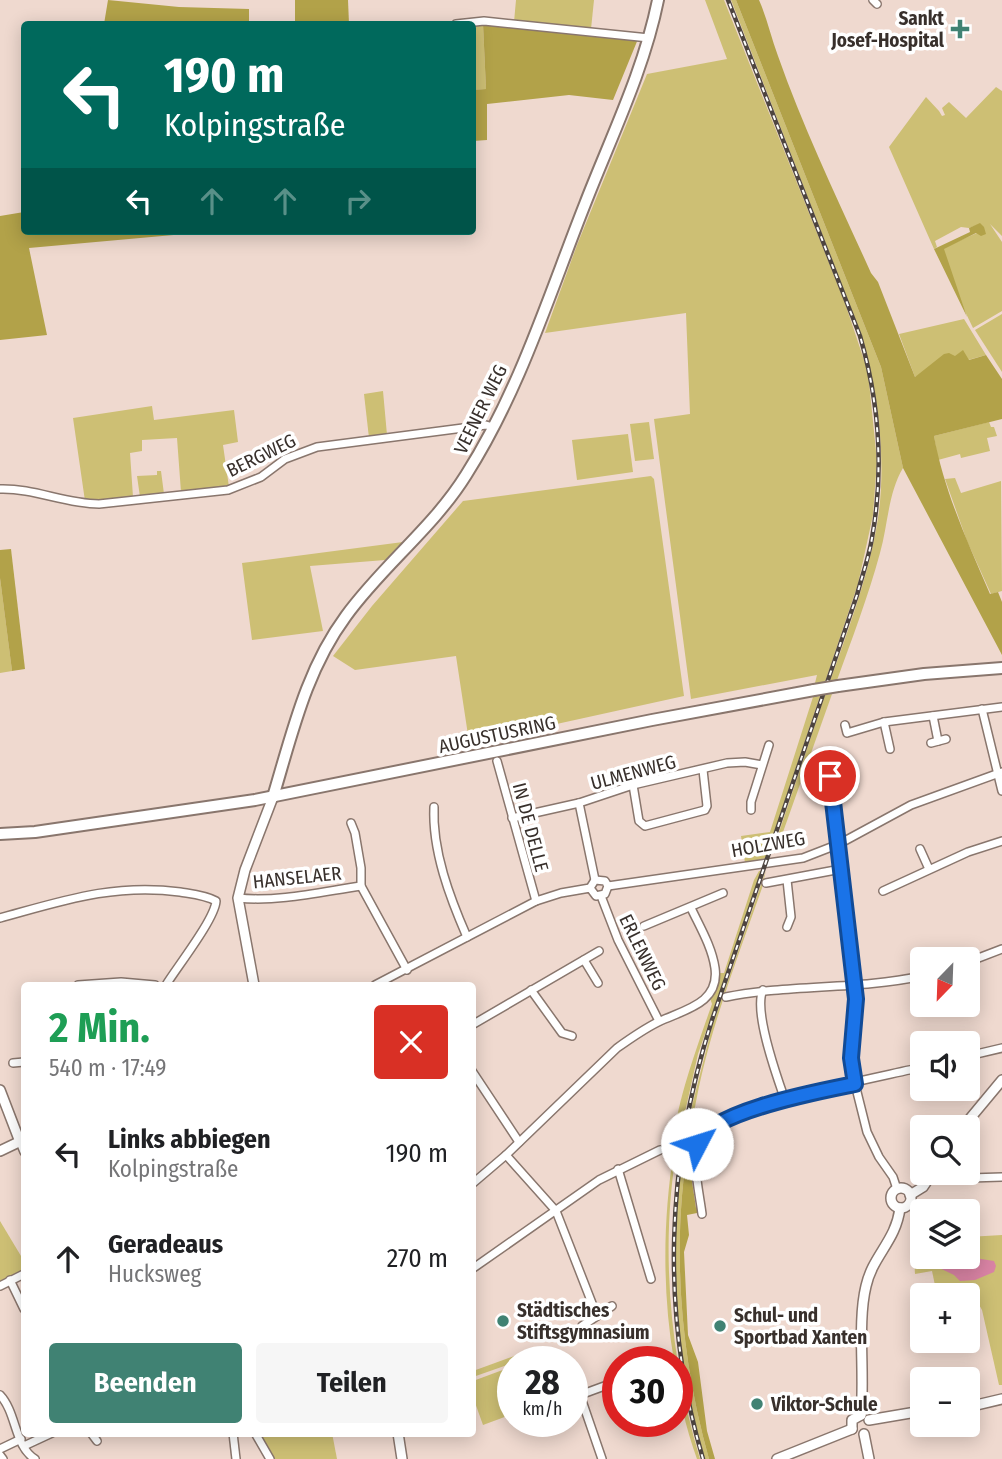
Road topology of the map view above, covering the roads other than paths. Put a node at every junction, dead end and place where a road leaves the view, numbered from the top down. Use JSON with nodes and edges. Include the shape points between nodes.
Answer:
{"nodes":[{"id":1,"x":658,"y":0,"type":"edge"},
{"id":2,"x":476,"y":22,"type":"edge"},
{"id":3,"x":649,"y":38,"type":"junction"},
{"id":4,"x":493,"y":428,"type":"junction"},
{"id":5,"x":0,"y":489,"type":"edge"},
{"id":6,"x":1002,"y":668,"type":"edge"},
{"id":7,"x":1002,"y":707,"type":"edge"},
{"id":8,"x":982,"y":709,"type":"junction"},
{"id":9,"x":933,"y":716,"type":"junction"},
{"id":10,"x":884,"y":722,"type":"junction"},
{"id":11,"x":846,"y":732,"type":"dead end"},
{"id":12,"x":939,"y":741,"type":"dead end"},
{"id":13,"x":769,"y":745,"type":"dead end"},
{"id":14,"x":890,"y":750,"type":"dead end"},
{"id":15,"x":497,"y":761,"type":"dead end"},
{"id":16,"x":762,"y":765,"type":"junction"},
{"id":17,"x":703,"y":770,"type":"junction"},
{"id":18,"x":832,"y":771,"type":"dead end"},
{"id":19,"x":1000,"y":772,"type":"edge"},
{"id":20,"x":633,"y":785,"type":"junction"},
{"id":21,"x":1002,"y":791,"type":"edge"},
{"id":22,"x":273,"y":797,"type":"junction"},
{"id":23,"x":579,"y":803,"type":"junction"},
{"id":24,"x":434,"y":807,"type":"dead end"},
{"id":25,"x":751,"y":810,"type":"dead end"},
{"id":26,"x":512,"y":818,"type":"junction"},
{"id":27,"x":351,"y":823,"type":"dead end"},
{"id":28,"x":0,"y":834,"type":"edge"},
{"id":29,"x":1002,"y":841,"type":"edge"},
{"id":30,"x":839,"y":844,"type":"junction"},
{"id":31,"x":920,"y":849,"type":"dead end"},
{"id":32,"x":841,"y":869,"type":"junction"},
{"id":33,"x":929,"y":869,"type":"junction"},
{"id":34,"x":595,"y":880,"type":"junction"},
{"id":35,"x":787,"y":880,"type":"junction"},
{"id":36,"x":766,"y":883,"type":"dead end"},
{"id":37,"x":361,"y":886,"type":"junction"},
{"id":38,"x":608,"y":886,"type":"junction"},
{"id":39,"x":590,"y":888,"type":"junction"},
{"id":40,"x":883,"y":891,"type":"dead end"},
{"id":41,"x":723,"y":893,"type":"dead end"},
{"id":42,"x":601,"y":896,"type":"junction"},
{"id":43,"x":237,"y":898,"type":"junction"},
{"id":44,"x":536,"y":901,"type":"junction"},
{"id":45,"x":691,"y":908,"type":"junction"},
{"id":46,"x":0,"y":919,"type":"edge"},
{"id":47,"x":644,"y":926,"type":"dead end"},
{"id":48,"x":788,"y":927,"type":"dead end"},
{"id":49,"x":467,"y":937,"type":"junction"},
{"id":50,"x":1002,"y":949,"type":"edge"},
{"id":51,"x":599,"y":951,"type":"dead end"},
{"id":52,"x":980,"y":957,"type":"edge"},
{"id":53,"x":584,"y":960,"type":"junction"},
{"id":54,"x":407,"y":970,"type":"junction"},
{"id":55,"x":910,"y":978,"type":"edge"},
{"id":56,"x":168,"y":982,"type":"edge"},
{"id":57,"x":253,"y":982,"type":"edge"},
{"id":58,"x":382,"y":982,"type":"edge"},
{"id":59,"x":598,"y":983,"type":"dead end"},
{"id":60,"x":855,"y":986,"type":"junction"},
{"id":61,"x":531,"y":990,"type":"junction"},
{"id":62,"x":763,"y":990,"type":"junction"},
{"id":63,"x":726,"y":998,"type":"dead end"},
{"id":64,"x":659,"y":1021,"type":"junction"},
{"id":65,"x":476,"y":1023,"type":"edge"},
{"id":66,"x":572,"y":1036,"type":"dead end"},
{"id":67,"x":1002,"y":1048,"type":"edge"},
{"id":68,"x":980,"y":1053,"type":"edge"},
{"id":69,"x":21,"y":1062,"type":"edge"},
{"id":70,"x":13,"y":1063,"type":"dead end"},
{"id":71,"x":910,"y":1070,"type":"edge"},
{"id":72,"x":476,"y":1077,"type":"edge"},
{"id":73,"x":1002,"y":1080,"type":"edge"},
{"id":74,"x":855,"y":1084,"type":"junction"},
{"id":75,"x":0,"y":1090,"type":"edge"},
{"id":76,"x":786,"y":1100,"type":"junction"},
{"id":77,"x":973,"y":1115,"type":"edge"},
{"id":78,"x":21,"y":1138,"type":"edge"},
{"id":79,"x":21,"y":1140,"type":"edge"},
{"id":80,"x":519,"y":1142,"type":"junction"},
{"id":81,"x":660,"y":1150,"type":"dead end"},
{"id":82,"x":0,"y":1151,"type":"edge"},
{"id":83,"x":506,"y":1155,"type":"junction"},
{"id":84,"x":618,"y":1169,"type":"junction"},
{"id":85,"x":980,"y":1178,"type":"edge"},
{"id":86,"x":1002,"y":1178,"type":"edge"},
{"id":87,"x":476,"y":1181,"type":"edge"},
{"id":88,"x":924,"y":1185,"type":"edge"},
{"id":89,"x":897,"y":1189,"type":"junction"},
{"id":90,"x":910,"y":1195,"type":"junction"},
{"id":91,"x":900,"y":1208,"type":"junction"},
{"id":92,"x":556,"y":1211,"type":"junction"},
{"id":93,"x":702,"y":1214,"type":"dead end"},
{"id":94,"x":476,"y":1266,"type":"edge"},
{"id":95,"x":21,"y":1275,"type":"edge"},
{"id":96,"x":651,"y":1279,"type":"dead end"},
{"id":97,"x":10,"y":1280,"type":"junction"},
{"id":98,"x":0,"y":1286,"type":"edge"},
{"id":99,"x":21,"y":1303,"type":"edge"},
{"id":100,"x":612,"y":1306,"type":"dead end"},
{"id":101,"x":597,"y":1316,"type":"junction"},
{"id":102,"x":582,"y":1326,"type":"dead end"},
{"id":103,"x":602,"y":1387,"type":"edge"},
{"id":104,"x":0,"y":1395,"type":"edge"},
{"id":105,"x":1002,"y":1397,"type":"edge"},
{"id":106,"x":980,"y":1400,"type":"edge"},
{"id":107,"x":980,"y":1403,"type":"edge"},
{"id":108,"x":910,"y":1415,"type":"edge"},
{"id":109,"x":866,"y":1424,"type":"junction"},
{"id":110,"x":852,"y":1429,"type":"junction"},
{"id":111,"x":40,"y":1437,"type":"edge"},
{"id":112,"x":94,"y":1437,"type":"edge"},
{"id":113,"x":233,"y":1437,"type":"edge"},
{"id":114,"x":257,"y":1437,"type":"edge"},
{"id":115,"x":399,"y":1437,"type":"edge"},
{"id":116,"x":97,"y":1441,"type":"dead end"},
{"id":117,"x":22,"y":1443,"type":"junction"},
{"id":118,"x":0,"y":1449,"type":"edge"},
{"id":119,"x":35,"y":1459,"type":"edge"},
{"id":120,"x":236,"y":1459,"type":"edge"},
{"id":121,"x":270,"y":1459,"type":"edge"},
{"id":122,"x":402,"y":1459,"type":"edge"},
{"id":123,"x":602,"y":1459,"type":"edge"},
{"id":124,"x":777,"y":1459,"type":"edge"},
{"id":125,"x":869,"y":1459,"type":"edge"}],
"edges":[{"from":1,"to":3,"type":"main road","name":"VEENER WEG"},
{"from":2,"to":3,"type":"street"},
{"from":3,"to":4,"type":"main road","name":"VEENER WEG"},
{"from":4,"to":5,"type":"street","name":"BERGWEG","via":[[486,425],[317,447],[228,490],[79,504]]},
{"from":4,"to":22,"type":"main road","name":"VEENER WEG","via":[[439,513],[357,601],[331,638],[305,691]]},
{"from":6,"to":22,"type":"main road","name":"AUGUSTUSRING","bridge":true,"via":[[814,690]]},
{"from":7,"to":8,"type":"street"},
{"from":8,"to":9,"type":"street"},
{"from":8,"to":19,"type":"street"},
{"from":9,"to":10,"type":"street"},
{"from":9,"to":12,"type":"street"},
{"from":10,"to":11,"type":"street"},
{"from":10,"to":14,"type":"street"},
{"from":13,"to":16,"type":"street"},
{"from":15,"to":26,"type":"street","name":"IN DE DELLE"},
{"from":16,"to":17,"type":"street","name":"ULMENWEG","via":[[727,763]]},
{"from":16,"to":25,"type":"street"},
{"from":17,"to":20,"type":"street","name":"ULMENWEG"},
{"from":17,"to":20,"type":"street","via":[[705,810],[645,826],[639,821]]},
{"from":18,"to":30,"type":"street"},
{"from":19,"to":21,"type":"street"},
{"from":19,"to":30,"type":"street","name":"HOLZWEG","via":[[911,805]]},
{"from":20,"to":23,"type":"street","name":"ULMENWEG"},
{"from":22,"to":28,"type":"main road","name":"AUGUSTUSRING"},
{"from":22,"to":43,"type":"street"},
{"from":23,"to":26,"type":"street","name":"ULMENWEG"},
{"from":23,"to":34,"type":"street"},
{"from":24,"to":49,"type":"street","via":[[444,871]]},
{"from":26,"to":44,"type":"street","name":"IN DE DELLE"},
{"from":27,"to":37,"type":"street"},
{"from":29,"to":33,"type":"street"},
{"from":30,"to":32,"type":"street"},
{"from":30,"to":38,"type":"street","name":"HOLZWEG","via":[[789,861]]},
{"from":31,"to":33,"type":"street"},
{"from":32,"to":35,"type":"street"},
{"from":32,"to":60,"type":"street"},
{"from":33,"to":40,"type":"street"},
{"from":34,"to":38,"type":"street"},
{"from":34,"to":39,"type":"street"},
{"from":35,"to":36,"type":"street"},
{"from":35,"to":48,"type":"street"},
{"from":37,"to":43,"type":"street","name":"HANSELAER","via":[[281,898]]},
{"from":37,"to":54,"type":"street"},
{"from":38,"to":42,"type":"street"},
{"from":39,"to":42,"type":"street"},
{"from":39,"to":44,"type":"street"},
{"from":41,"to":45,"type":"street"},
{"from":42,"to":64,"type":"street","name":"ERLENWEG"},
{"from":43,"to":57,"type":"street"},
{"from":44,"to":49,"type":"street"},
{"from":45,"to":47,"type":"street"},
{"from":45,"to":64,"type":"street","via":[[713,958],[715,981],[701,1003]]},
{"from":46,"to":56,"type":"street","via":[[129,888],[216,901]]},
{"from":49,"to":54,"type":"street"},
{"from":50,"to":52,"type":"street"},
{"from":51,"to":53,"type":"street"},
{"from":53,"to":59,"type":"street"},
{"from":53,"to":61,"type":"street"},
{"from":54,"to":58,"type":"street"},
{"from":55,"to":60,"type":"street"},
{"from":60,"to":62,"type":"street"},
{"from":60,"to":74,"type":"street","via":[[851,1058]]},
{"from":61,"to":65,"type":"street"},
{"from":61,"to":66,"type":"street","via":[[562,1033]]},
{"from":62,"to":63,"type":"street"},
{"from":62,"to":76,"type":"street","via":[[760,1007]]},
{"from":64,"to":80,"type":"street","via":[[617,1048]]},
{"from":67,"to":68,"type":"street"},
{"from":69,"to":70,"type":"street"},
{"from":71,"to":74,"type":"street"},
{"from":72,"to":80,"type":"street"},
{"from":73,"to":77,"type":"street"},
{"from":74,"to":76,"type":"street"},
{"from":74,"to":89,"type":"street","via":[[867,1132]]},
{"from":75,"to":78,"type":"street"},
{"from":76,"to":93,"type":"street","via":[[733,1117],[700,1138],[695,1152]]},
{"from":79,"to":82,"type":"street"},
{"from":80,"to":83,"type":"street"},
{"from":81,"to":84,"type":"street"},
{"from":83,"to":87,"type":"street"},
{"from":83,"to":92,"type":"street"},
{"from":84,"to":92,"type":"street"},
{"from":84,"to":96,"type":"street"},
{"from":85,"to":86,"type":"street"},
{"from":88,"to":90,"type":"street"},
{"from":89,"to":90,"type":"street"},
{"from":89,"to":91,"type":"street","via":[[891,1200]]},
{"from":90,"to":91,"type":"street","via":[[909,1204]]},
{"from":91,"to":109,"type":"street","via":[[895,1232],[875,1263],[864,1293]]},
{"from":92,"to":94,"type":"street"},
{"from":92,"to":101,"type":"street"},
{"from":95,"to":97,"type":"street"},
{"from":97,"to":98,"type":"street"},
{"from":97,"to":99,"type":"street"},
{"from":100,"to":101,"type":"street"},
{"from":101,"to":102,"type":"street"},
{"from":103,"to":123,"type":"street","via":[[580,1395]]},
{"from":104,"to":117,"type":"street"},
{"from":105,"to":106,"type":"street"},
{"from":105,"to":107,"type":"street"},
{"from":108,"to":109,"type":"street"},
{"from":109,"to":110,"type":"street","via":[[858,1434]]},
{"from":109,"to":110,"type":"street","via":[[852,1420]]},
{"from":109,"to":125,"type":"street"},
{"from":110,"to":124,"type":"street"},
{"from":111,"to":117,"type":"street"},
{"from":112,"to":116,"type":"street"},
{"from":113,"to":120,"type":"street"},
{"from":114,"to":121,"type":"street"},
{"from":115,"to":122,"type":"street"},
{"from":117,"to":118,"type":"street"},
{"from":117,"to":119,"type":"street"}]}
